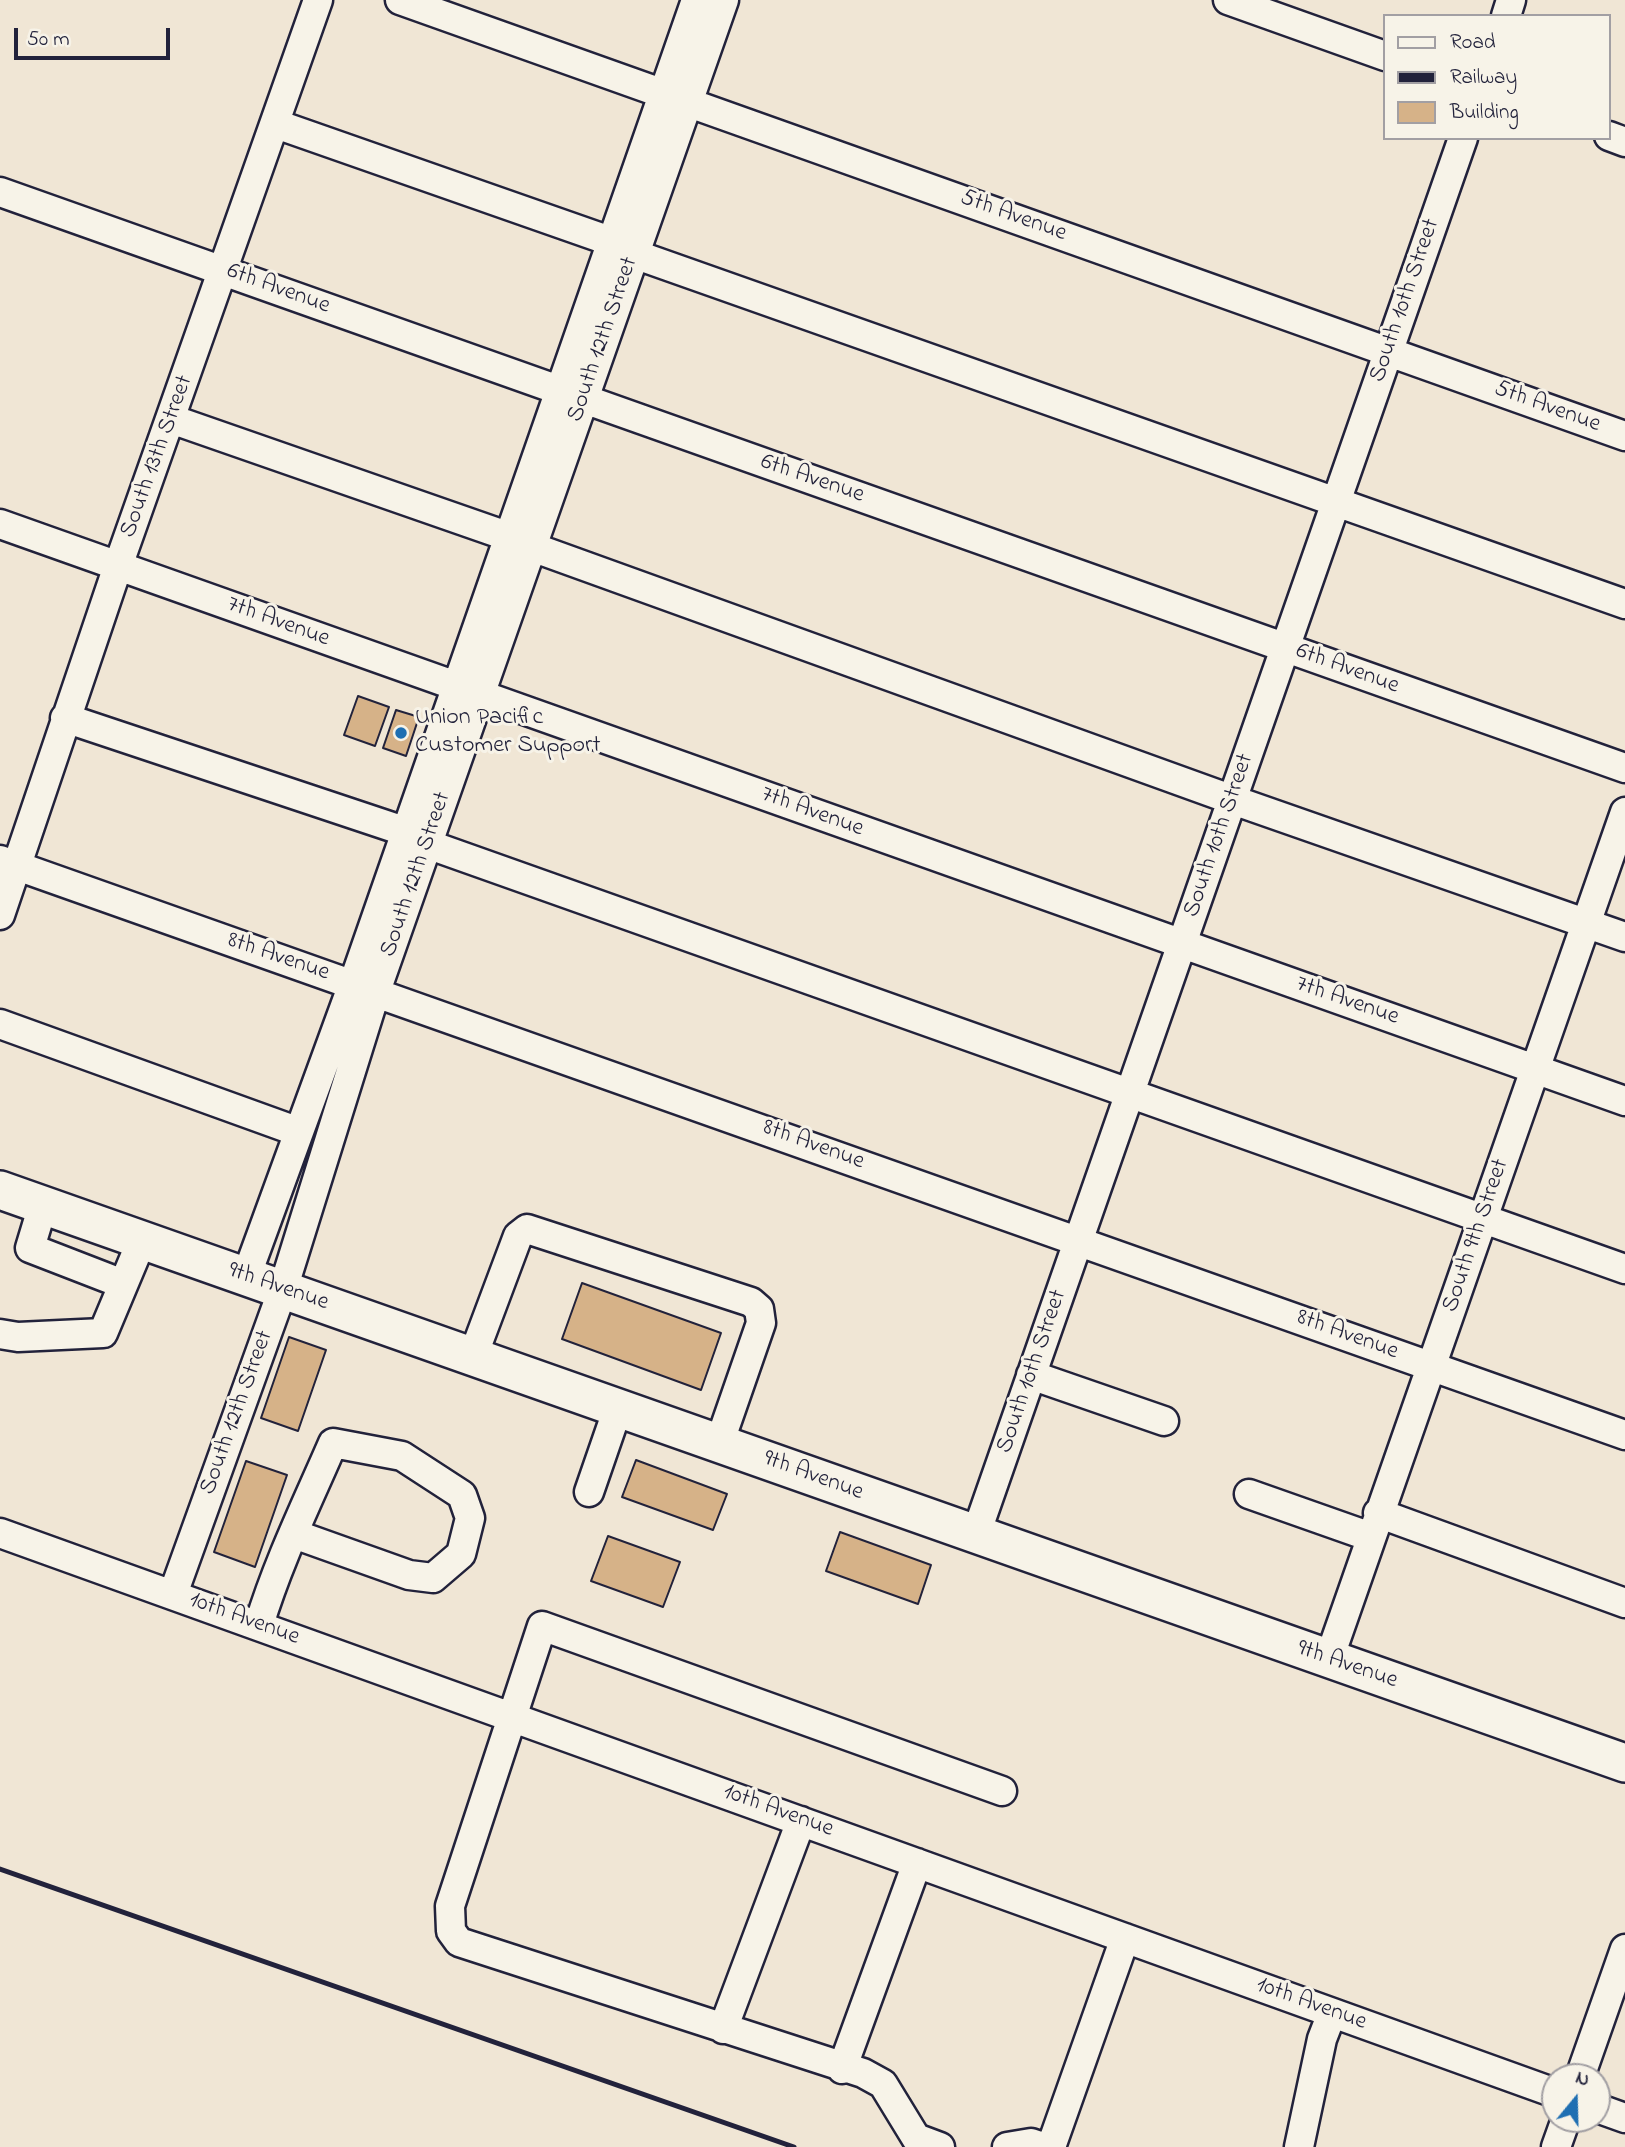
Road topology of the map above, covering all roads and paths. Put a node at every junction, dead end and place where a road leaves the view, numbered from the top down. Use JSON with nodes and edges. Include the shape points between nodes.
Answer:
{"nodes":[{"id":1,"x":318,"y":0,"type":"edge"},
{"id":2,"x":400,"y":0,"type":"edge"},
{"id":3,"x":696,"y":0,"type":"edge"},
{"id":4,"x":724,"y":0,"type":"edge"},
{"id":5,"x":1228,"y":0,"type":"edge"},
{"id":6,"x":1384,"y":56,"type":"edge"},
{"id":7,"x":676,"y":97,"type":"junction"},
{"id":8,"x":276,"y":124,"type":"junction"},
{"id":9,"x":1462,"y":140,"type":"edge"},
{"id":10,"x":0,"y":192,"type":"edge"},
{"id":11,"x":624,"y":248,"type":"junction"},
{"id":12,"x":225,"y":271,"type":"junction"},
{"id":13,"x":1388,"y":352,"type":"junction"},
{"id":14,"x":571,"y":394,"type":"junction"},
{"id":15,"x":171,"y":419,"type":"junction"},
{"id":16,"x":1625,"y":436,"type":"edge"},
{"id":17,"x":1336,"y":502,"type":"junction"},
{"id":18,"x":0,"y":524,"type":"edge"},
{"id":19,"x":519,"y":542,"type":"junction"},
{"id":20,"x":118,"y":566,"type":"junction"},
{"id":21,"x":1625,"y":604,"type":"edge"},
{"id":22,"x":1286,"y":648,"type":"junction"},
{"id":23,"x":467,"y":691,"type":"junction"},
{"id":24,"x":65,"y":718,"type":"junction"},
{"id":25,"x":1625,"y":768,"type":"edge"},
{"id":26,"x":1233,"y":800,"type":"junction"},
{"id":27,"x":1625,"y":812,"type":"edge"},
{"id":28,"x":416,"y":838,"type":"junction"},
{"id":29,"x":9,"y":863,"type":"edge"},
{"id":30,"x":0,"y":915,"type":"edge"},
{"id":31,"x":1586,"y":923,"type":"junction"},
{"id":32,"x":1625,"y":937,"type":"edge"},
{"id":33,"x":1182,"y":944,"type":"junction"},
{"id":34,"x":364,"y":988,"type":"junction"},
{"id":35,"x":0,"y":1024,"type":"edge"},
{"id":36,"x":1535,"y":1069,"type":"junction"},
{"id":37,"x":1130,"y":1092,"type":"junction"},
{"id":38,"x":1625,"y":1101,"type":"edge"},
{"id":39,"x":299,"y":1132,"type":"junction"},
{"id":40,"x":0,"y":1190,"type":"edge"},
{"id":41,"x":43,"y":1205,"type":"junction"},
{"id":42,"x":1482,"y":1219,"type":"junction"},
{"id":43,"x":142,"y":1240,"type":"junction"},
{"id":44,"x":1079,"y":1241,"type":"junction"},
{"id":45,"x":1625,"y":1269,"type":"edge"},
{"id":46,"x":246,"y":1277,"type":"junction"},
{"id":47,"x":124,"y":1284,"type":"junction"},
{"id":48,"x":283,"y":1289,"type":"junction"},
{"id":49,"x":0,"y":1334,"type":"edge"},
{"id":50,"x":473,"y":1356,"type":"junction"},
{"id":51,"x":1432,"y":1366,"type":"junction"},
{"id":52,"x":1031,"y":1375,"type":"junction"},
{"id":53,"x":618,"y":1408,"type":"junction"},
{"id":54,"x":1164,"y":1421,"type":"dead end"},
{"id":55,"x":1625,"y":1434,"type":"edge"},
{"id":56,"x":719,"y":1444,"type":"junction"},
{"id":57,"x":589,"y":1492,"type":"dead end"},
{"id":58,"x":1249,"y":1494,"type":"dead end"},
{"id":59,"x":1375,"y":1525,"type":"junction"},
{"id":60,"x":0,"y":1533,"type":"edge"},
{"id":61,"x":294,"y":1534,"type":"junction"},
{"id":62,"x":976,"y":1534,"type":"junction"},
{"id":63,"x":173,"y":1594,"type":"junction"},
{"id":64,"x":1625,"y":1603,"type":"edge"},
{"id":65,"x":258,"y":1625,"type":"junction"},
{"id":66,"x":1329,"y":1659,"type":"junction"},
{"id":67,"x":510,"y":1716,"type":"junction"},
{"id":68,"x":1625,"y":1763,"type":"edge"},
{"id":69,"x":1002,"y":1791,"type":"dead end"},
{"id":70,"x":801,"y":1821,"type":"junction"},
{"id":71,"x":917,"y":1863,"type":"junction"},
{"id":72,"x":1125,"y":1938,"type":"junction"},
{"id":73,"x":1625,"y":1949,"type":"edge"},
{"id":74,"x":1332,"y":2013,"type":"junction"},
{"id":75,"x":723,"y":2029,"type":"junction"},
{"id":76,"x":1585,"y":2063,"type":"edge"},
{"id":77,"x":842,"y":2069,"type":"junction"},
{"id":78,"x":1541,"y":2088,"type":"edge"},
{"id":79,"x":940,"y":2147,"type":"edge"},
{"id":80,"x":1007,"y":2147,"type":"edge"},
{"id":81,"x":1043,"y":2147,"type":"edge"},
{"id":82,"x":1051,"y":2147,"type":"edge"},
{"id":83,"x":1299,"y":2147,"type":"edge"}],
"edges":[{"from":1,"to":8,"type":"street","name":"South 13th Street"},
{"from":2,"to":7,"type":"street","name":"5th Avenue"},
{"from":3,"to":7,"type":"street"},
{"from":4,"to":7,"type":"street"},
{"from":5,"to":6,"type":"street"},
{"from":7,"to":11,"type":"street","name":"South 12th Street"},
{"from":7,"to":13,"type":"street","name":"5th Avenue"},
{"from":8,"to":11,"type":"street"},
{"from":8,"to":12,"type":"street","name":"South 13th Street"},
{"from":9,"to":13,"type":"street","name":"South 10th Street"},
{"from":10,"to":12,"type":"street","name":"6th Avenue"},
{"from":11,"to":14,"type":"street","name":"South 12th Street"},
{"from":11,"to":17,"type":"street"},
{"from":12,"to":14,"type":"street","name":"6th Avenue"},
{"from":12,"to":15,"type":"street","name":"South 13th Street"},
{"from":13,"to":16,"type":"street","name":"5th Avenue"},
{"from":13,"to":17,"type":"street","name":"South 10th Street"},
{"from":14,"to":19,"type":"street","name":"South 12th Street"},
{"from":14,"to":22,"type":"street","name":"6th Avenue"},
{"from":15,"to":19,"type":"street"},
{"from":15,"to":20,"type":"street","name":"South 13th Street"},
{"from":17,"to":21,"type":"street"},
{"from":17,"to":22,"type":"street","name":"South 10th Street"},
{"from":18,"to":20,"type":"street","name":"7th Avenue"},
{"from":19,"to":23,"type":"street","name":"South 12th Street"},
{"from":19,"to":26,"type":"street"},
{"from":20,"to":23,"type":"street","name":"7th Avenue"},
{"from":20,"to":24,"type":"street","name":"South 13th Street"},
{"from":22,"to":25,"type":"street","name":"6th Avenue"},
{"from":22,"to":26,"type":"street","name":"South 10th Street"},
{"from":23,"to":28,"type":"street","name":"South 12th Street"},
{"from":23,"to":33,"type":"street","name":"7th Avenue"},
{"from":24,"to":28,"type":"street"},
{"from":24,"to":29,"type":"street","name":"South 13th Street"},
{"from":26,"to":31,"type":"street"},
{"from":26,"to":33,"type":"street","name":"South 10th Street"},
{"from":27,"to":31,"type":"street","name":"South 9th Street"},
{"from":28,"to":34,"type":"street","name":"South 12th Street"},
{"from":28,"to":37,"type":"street"},
{"from":29,"to":30,"type":"street","name":"South 13th Street"},
{"from":29,"to":34,"type":"street","name":"8th Avenue"},
{"from":31,"to":32,"type":"street"},
{"from":31,"to":36,"type":"street","name":"South 9th Street"},
{"from":33,"to":36,"type":"street","name":"7th Avenue"},
{"from":33,"to":37,"type":"street","name":"South 10th Street"},
{"from":34,"to":39,"type":"street"},
{"from":34,"to":44,"type":"street","name":"8th Avenue"},
{"from":34,"to":48,"type":"street","name":"South 12th Street"},
{"from":35,"to":39,"type":"street"},
{"from":36,"to":38,"type":"street","name":"7th Avenue"},
{"from":36,"to":42,"type":"street","name":"South 9th Street"},
{"from":37,"to":42,"type":"street"},
{"from":37,"to":44,"type":"street","name":"South 10th Street"},
{"from":39,"to":46,"type":"street"},
{"from":40,"to":41,"type":"main road","name":"9th Avenue"},
{"from":41,"to":43,"type":"main road","name":"9th Avenue"},
{"from":41,"to":47,"type":"street","via":[[30,1248]]},
{"from":42,"to":45,"type":"street"},
{"from":42,"to":51,"type":"street","name":"South 9th Street"},
{"from":43,"to":46,"type":"main road","name":"9th Avenue"},
{"from":43,"to":47,"type":"street"},
{"from":44,"to":51,"type":"street","name":"8th Avenue"},
{"from":44,"to":52,"type":"street","name":"South 10th Street"},
{"from":46,"to":48,"type":"main road","name":"9th Avenue"},
{"from":47,"to":49,"type":"street","via":[[103,1333]]},
{"from":48,"to":50,"type":"main road","name":"9th Avenue"},
{"from":48,"to":63,"type":"street","name":"South 12th Street"},
{"from":50,"to":53,"type":"main road","name":"9th Avenue"},
{"from":50,"to":56,"type":"street","via":[[518,1236],[527,1229],[751,1302],[759,1309],[761,1323]]},
{"from":51,"to":55,"type":"street","name":"8th Avenue"},
{"from":51,"to":59,"type":"street","name":"South 9th Street"},
{"from":52,"to":54,"type":"street"},
{"from":52,"to":62,"type":"street","name":"South 10th Street"},
{"from":53,"to":56,"type":"main road","name":"9th Avenue"},
{"from":53,"to":57,"type":"street"},
{"from":56,"to":62,"type":"main road","name":"9th Avenue"},
{"from":58,"to":59,"type":"street"},
{"from":59,"to":64,"type":"street"},
{"from":59,"to":66,"type":"street","name":"South 9th Street"},
{"from":60,"to":63,"type":"street","name":"10th Avenue"},
{"from":61,"to":61,"type":"street","via":[[332,1443],[402,1456],[462,1495],[470,1518],[461,1554],[433,1578],[410,1576]]},
{"from":61,"to":65,"type":"street"},
{"from":62,"to":66,"type":"main road","name":"9th Avenue"},
{"from":63,"to":65,"type":"street","name":"10th Avenue"},
{"from":65,"to":67,"type":"street","name":"10th Avenue"},
{"from":66,"to":68,"type":"main road","name":"9th Avenue"},
{"from":67,"to":69,"type":"street","via":[[542,1626]]},
{"from":67,"to":70,"type":"street","name":"10th Avenue"},
{"from":67,"to":75,"type":"street","via":[[450,1906],[451,1931],[459,1942]]},
{"from":70,"to":71,"type":"street","name":"10th Avenue"},
{"from":70,"to":75,"type":"street"},
{"from":71,"to":72,"type":"street","name":"10th Avenue"},
{"from":71,"to":77,"type":"street"},
{"from":72,"to":74,"type":"street","name":"10th Avenue"},
{"from":72,"to":82,"type":"street"},
{"from":73,"to":76,"type":"street"},
{"from":74,"to":78,"type":"street","name":"10th Avenue"},
{"from":74,"to":83,"type":"street"},
{"from":75,"to":77,"type":"street"},
{"from":77,"to":79,"type":"street","via":[[883,2084],[916,2138]]},
{"from":80,"to":81,"type":"street","via":[[1031,2143]]}]}
